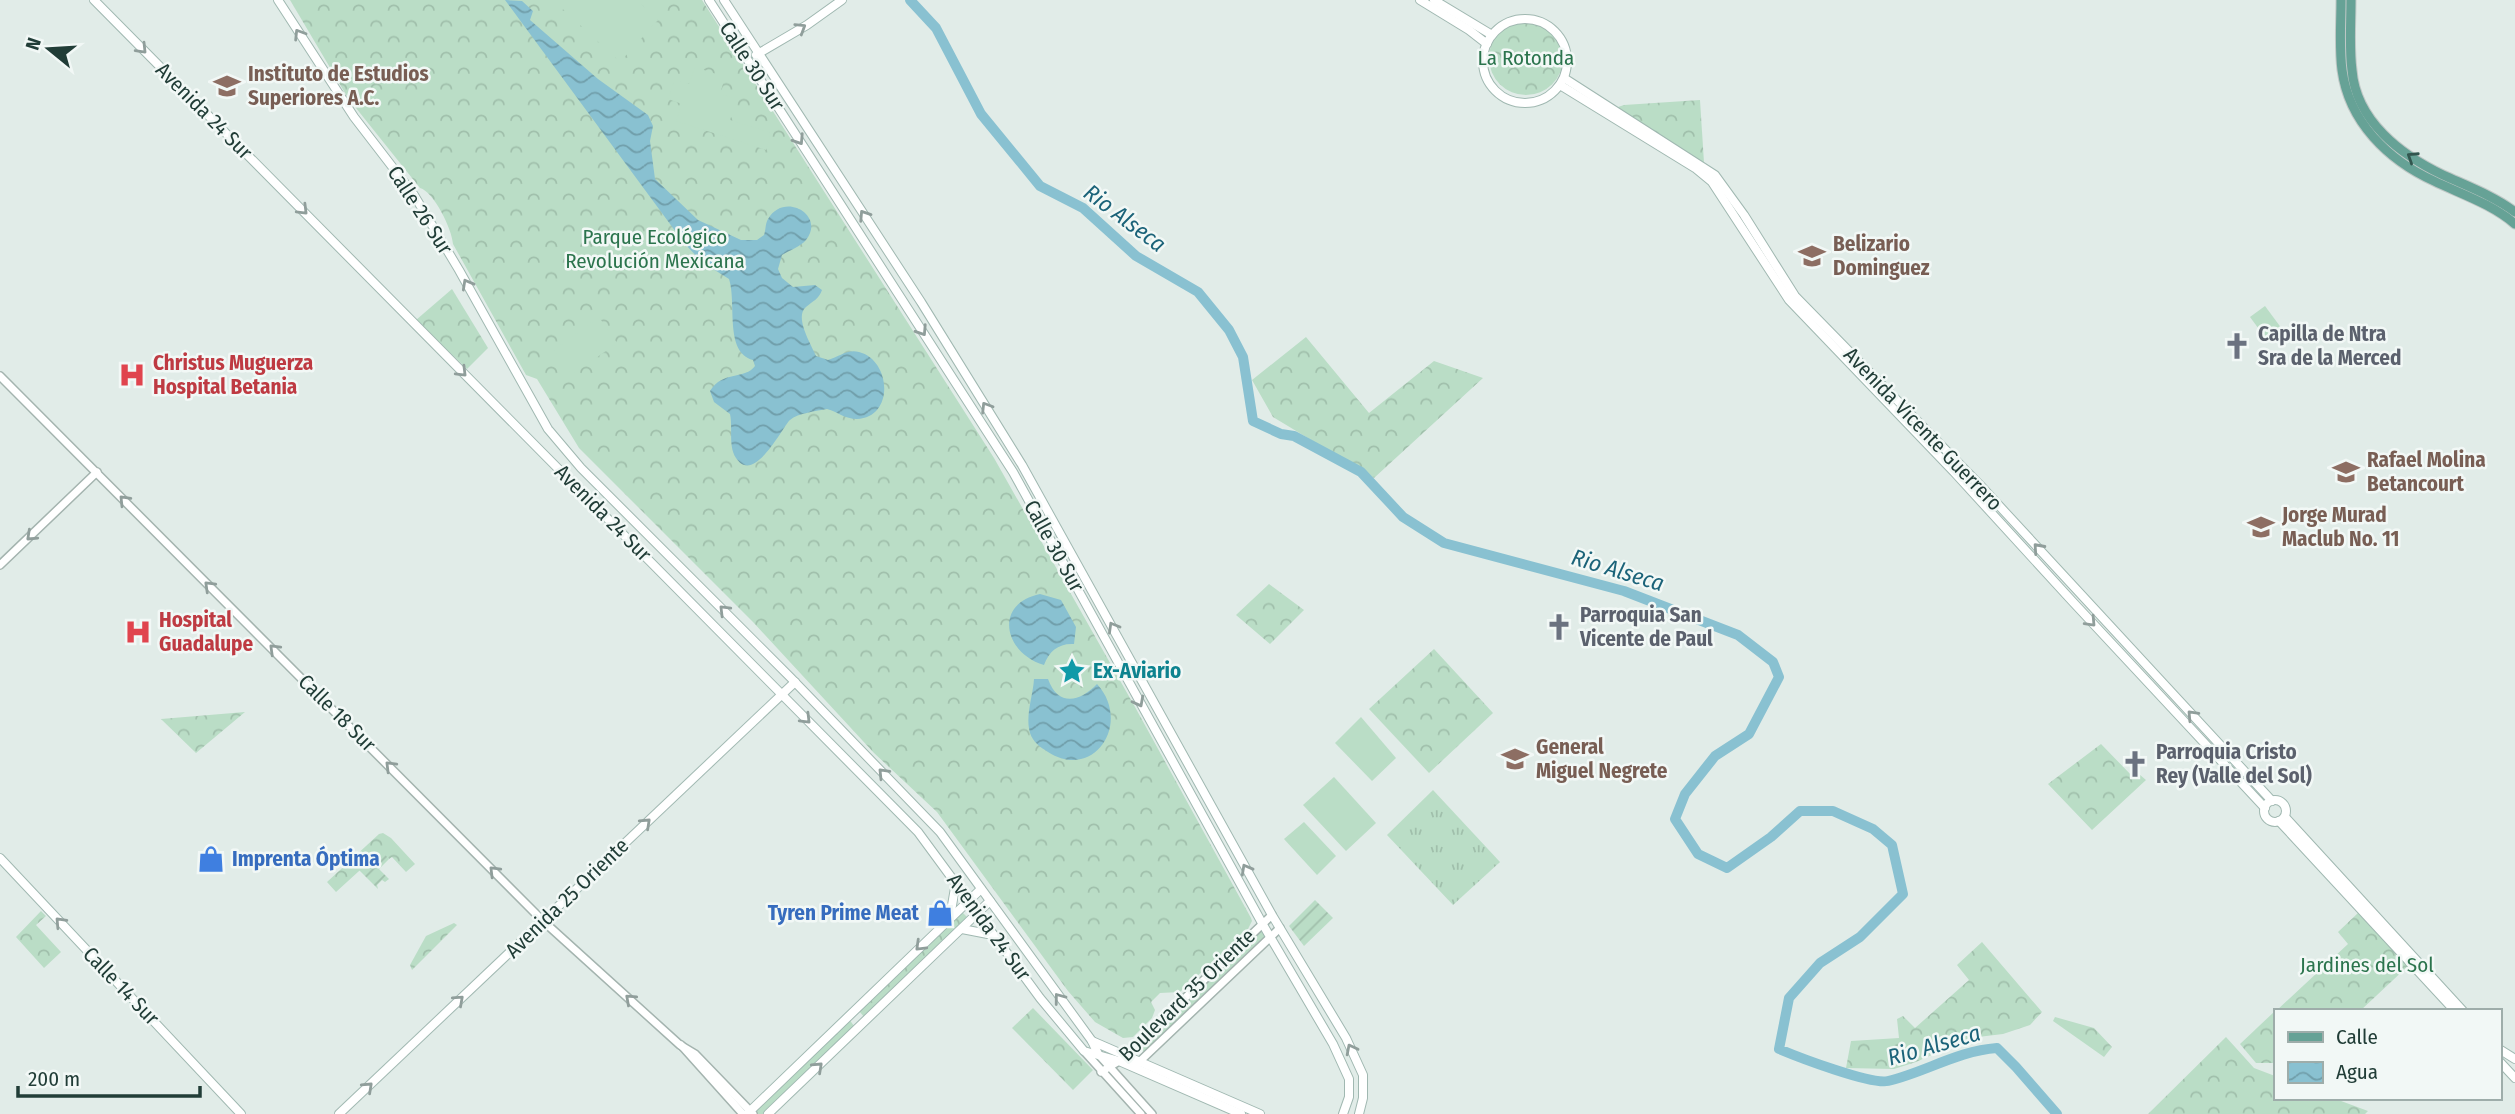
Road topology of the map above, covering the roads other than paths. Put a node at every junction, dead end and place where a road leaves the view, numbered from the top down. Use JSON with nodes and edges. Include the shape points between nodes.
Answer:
{"nodes":[{"id":1,"x":94,"y":0,"type":"edge"},
{"id":2,"x":278,"y":0,"type":"edge"},
{"id":3,"x":709,"y":0,"type":"edge"},
{"id":4,"x":724,"y":0,"type":"edge"},
{"id":5,"x":842,"y":0,"type":"edge"},
{"id":6,"x":1420,"y":0,"type":"edge"},
{"id":7,"x":1434,"y":0,"type":"edge"},
{"id":8,"x":2341,"y":0,"type":"edge"},
{"id":9,"x":2351,"y":0,"type":"edge"},
{"id":10,"x":1492,"y":35,"type":"junction"},
{"id":11,"x":1487,"y":44,"type":"junction"},
{"id":12,"x":758,"y":54,"type":"junction"},
{"id":13,"x":748,"y":61,"type":"junction"},
{"id":14,"x":1562,"y":81,"type":"junction"},
{"id":15,"x":2515,"y":212,"type":"edge"},
{"id":16,"x":2515,"y":224,"type":"edge"},
{"id":17,"x":0,"y":376,"type":"edge"},
{"id":18,"x":548,"y":429,"type":"joint"},
{"id":19,"x":1928,"y":439,"type":"junction"},
{"id":20,"x":97,"y":472,"type":"junction"},
{"id":21,"x":0,"y":565,"type":"edge"},
{"id":22,"x":795,"y":682,"type":"junction"},
{"id":23,"x":782,"y":695,"type":"junction"},
{"id":24,"x":2222,"y":747,"type":"junction"},
{"id":25,"x":2214,"y":753,"type":"junction"},
{"id":26,"x":2269,"y":804,"type":"junction"},
{"id":27,"x":2282,"y":819,"type":"junction"},
{"id":28,"x":0,"y":858,"type":"edge"},
{"id":29,"x":957,"y":882,"type":"junction"},
{"id":30,"x":981,"y":888,"type":"junction"},
{"id":31,"x":969,"y":900,"type":"junction"},
{"id":32,"x":990,"y":901,"type":"junction"},
{"id":33,"x":978,"y":912,"type":"junction"},
{"id":34,"x":1272,"y":915,"type":"junction"},
{"id":35,"x":950,"y":917,"type":"junction"},
{"id":36,"x":543,"y":921,"type":"junction"},
{"id":37,"x":1262,"y":923,"type":"junction"},
{"id":38,"x":1280,"y":928,"type":"junction"},
{"id":39,"x":962,"y":929,"type":"junction"},
{"id":40,"x":995,"y":936,"type":"junction"},
{"id":41,"x":1270,"y":937,"type":"junction"},
{"id":42,"x":2453,"y":1009,"type":"edge"},
{"id":43,"x":2461,"y":1009,"type":"edge"},
{"id":44,"x":1075,"y":1040,"type":"junction"},
{"id":45,"x":1092,"y":1041,"type":"junction"},
{"id":46,"x":1084,"y":1051,"type":"junction"},
{"id":47,"x":1098,"y":1054,"type":"junction"},
{"id":48,"x":1122,"y":1058,"type":"junction"},
{"id":49,"x":2501,"y":1063,"type":"edge"},
{"id":50,"x":1137,"y":1064,"type":"junction"},
{"id":51,"x":1109,"y":1067,"type":"junction"},
{"id":52,"x":1101,"y":1072,"type":"junction"},
{"id":53,"x":2515,"y":1078,"type":"edge"},
{"id":54,"x":748,"y":1113,"type":"edge"},
{"id":55,"x":241,"y":1114,"type":"edge"},
{"id":56,"x":339,"y":1114,"type":"edge"},
{"id":57,"x":768,"y":1114,"type":"edge"},
{"id":58,"x":1140,"y":1114,"type":"edge"},
{"id":59,"x":1152,"y":1114,"type":"edge"},
{"id":60,"x":1241,"y":1114,"type":"edge"},
{"id":61,"x":1260,"y":1114,"type":"edge"},
{"id":62,"x":1343,"y":1114,"type":"edge"},
{"id":63,"x":1359,"y":1114,"type":"edge"}],
"edges":[{"from":1,"to":23,"type":"main road","name":"Avenida 24 Sur","one_way":true},
{"from":18,"to":2,"type":"main road","name":"Calle 26 Sur","one_way":true,"via":[[414,195],[354,117]]},
{"from":3,"to":13,"type":"main road","name":"Calle 30 Sur"},
{"from":4,"to":12,"type":"main road","name":"Calle 30 Sur"},
{"from":12,"to":5,"type":"main road","one_way":true},
{"from":6,"to":11,"type":"main road"},
{"from":7,"to":10,"type":"main road"},
{"from":8,"to":16,"type":"main road","via":[[2342,73],[2358,119],[2393,156],[2420,175],[2496,210]]},
{"from":15,"to":9,"type":"main road","one_way":true,"via":[[2409,156],[2368,117],[2351,72]]},
{"from":10,"to":11,"type":"main road"},
{"from":10,"to":14,"type":"main road","via":[[1514,21],[1543,23],[1564,45],[1567,65]]},
{"from":11,"to":14,"type":"main road","via":[[1486,75],[1502,96],[1533,102],[1552,93]]},
{"from":12,"to":13,"type":"main road"},
{"from":34,"to":12,"type":"main road","name":"Calle 30 Sur","one_way":true,"via":[[1022,465]]},
{"from":13,"to":37,"type":"main road","name":"Calle 30 Sur","one_way":true,"via":[[1013,472]]},
{"from":14,"to":19,"type":"main road","name":"Avenida Vicente Guerrero","via":[[1712,182],[1789,300]]},
{"from":17,"to":20,"type":"street","name":"Calle 18 Sur"},
{"from":22,"to":18,"type":"main road","name":"Avenida 24 Sur","one_way":true},
{"from":24,"to":19,"type":"main road","name":"Avenida Vicente Guerrero","one_way":true,"via":[[1980,485]]},
{"from":19,"to":25,"type":"main road","name":"Avenida Vicente Guerrero","one_way":true},
{"from":20,"to":21,"type":"street","one_way":true},
{"from":36,"to":20,"type":"street","name":"Calle 18 Sur","one_way":true},
{"from":22,"to":23,"type":"main road","name":"Avenida 25 Oriente"},
{"from":30,"to":22,"type":"main road","name":"Avenida 24 Sur","one_way":true,"via":[[931,821]]},
{"from":23,"to":29,"type":"main road","name":"Avenida 24 Sur","one_way":true,"via":[[918,832]]},
{"from":36,"to":23,"type":"main road","name":"Avenida 25 Oriente","one_way":true},
{"from":24,"to":25,"type":"main road"},
{"from":24,"to":26,"type":"main road","name":"Avenida Vicente Guerrero"},
{"from":25,"to":26,"type":"main road","name":"Avenida Vicente Guerrero"},
{"from":26,"to":27,"type":"main road","via":[[2268,819]]},
{"from":26,"to":27,"type":"main road","via":[[2283,803]]},
{"from":27,"to":42,"type":"main road"},
{"from":27,"to":43,"type":"main road"},
{"from":55,"to":28,"type":"main road","name":"Calle 14 Sur","one_way":true},
{"from":29,"to":31,"type":"main road","name":"Avenida 24 Sur"},
{"from":29,"to":35,"type":"main road"},
{"from":30,"to":31,"type":"main road"},
{"from":30,"to":32,"type":"main road","name":"Avenida 24 Sur"},
{"from":31,"to":33,"type":"main road","name":"Avenida 24 Sur"},
{"from":31,"to":35,"type":"main road"},
{"from":32,"to":33,"type":"main road"},
{"from":45,"to":32,"type":"main road","name":"Avenida 24 Sur","one_way":true},
{"from":33,"to":39,"type":"main road"},
{"from":33,"to":40,"type":"main road","name":"Avenida 24 Sur"},
{"from":34,"to":37,"type":"street","name":"Boulevard 35 Oriente"},
{"from":34,"to":38,"type":"main road","name":"Calle 30 Sur"},
{"from":35,"to":54,"type":"main road","one_way":true},
{"from":54,"to":36,"type":"street","name":"Calle 18 Sur","one_way":true,"via":[[695,1054],[682,1048]]},
{"from":56,"to":36,"type":"main road","name":"Avenida 25 Oriente","one_way":true},
{"from":37,"to":41,"type":"main road","name":"Calle 30 Sur"},
{"from":37,"to":48,"type":"street","name":"Boulevard 35 Oriente"},
{"from":38,"to":41,"type":"street","name":"Boulevard 35 Oriente"},
{"from":63,"to":38,"type":"main road","name":"Calle 30 Sur","one_way":true,"via":[[1364,1087],[1360,1065]]},
{"from":39,"to":40,"type":"main road"},
{"from":57,"to":39,"type":"main road","one_way":true},
{"from":40,"to":44,"type":"main road","name":"Avenida 24 Sur"},
{"from":41,"to":50,"type":"street","name":"Boulevard 35 Oriente"},
{"from":41,"to":62,"type":"main road","name":"Calle 30 Sur","via":[[1346,1070],[1350,1087]]},
{"from":44,"to":45,"type":"main road"},
{"from":44,"to":46,"type":"main road","name":"Avenida 24 Sur"},
{"from":45,"to":47,"type":"main road","name":"Avenida 24 Sur"},
{"from":45,"to":48,"type":"main road"},
{"from":46,"to":47,"type":"main road"},
{"from":46,"to":52,"type":"street"},
{"from":47,"to":48,"type":"main road"},
{"from":47,"to":51,"type":"street"},
{"from":48,"to":50,"type":"main road"},
{"from":48,"to":51,"type":"street","name":"Boulevard 35 Oriente"},
{"from":49,"to":53,"type":"main road"},
{"from":50,"to":60,"type":"main road"},
{"from":50,"to":61,"type":"main road"},
{"from":51,"to":52,"type":"street","name":"Boulevard 35 Oriente"},
{"from":51,"to":59,"type":"street"},
{"from":52,"to":58,"type":"street"}]}
